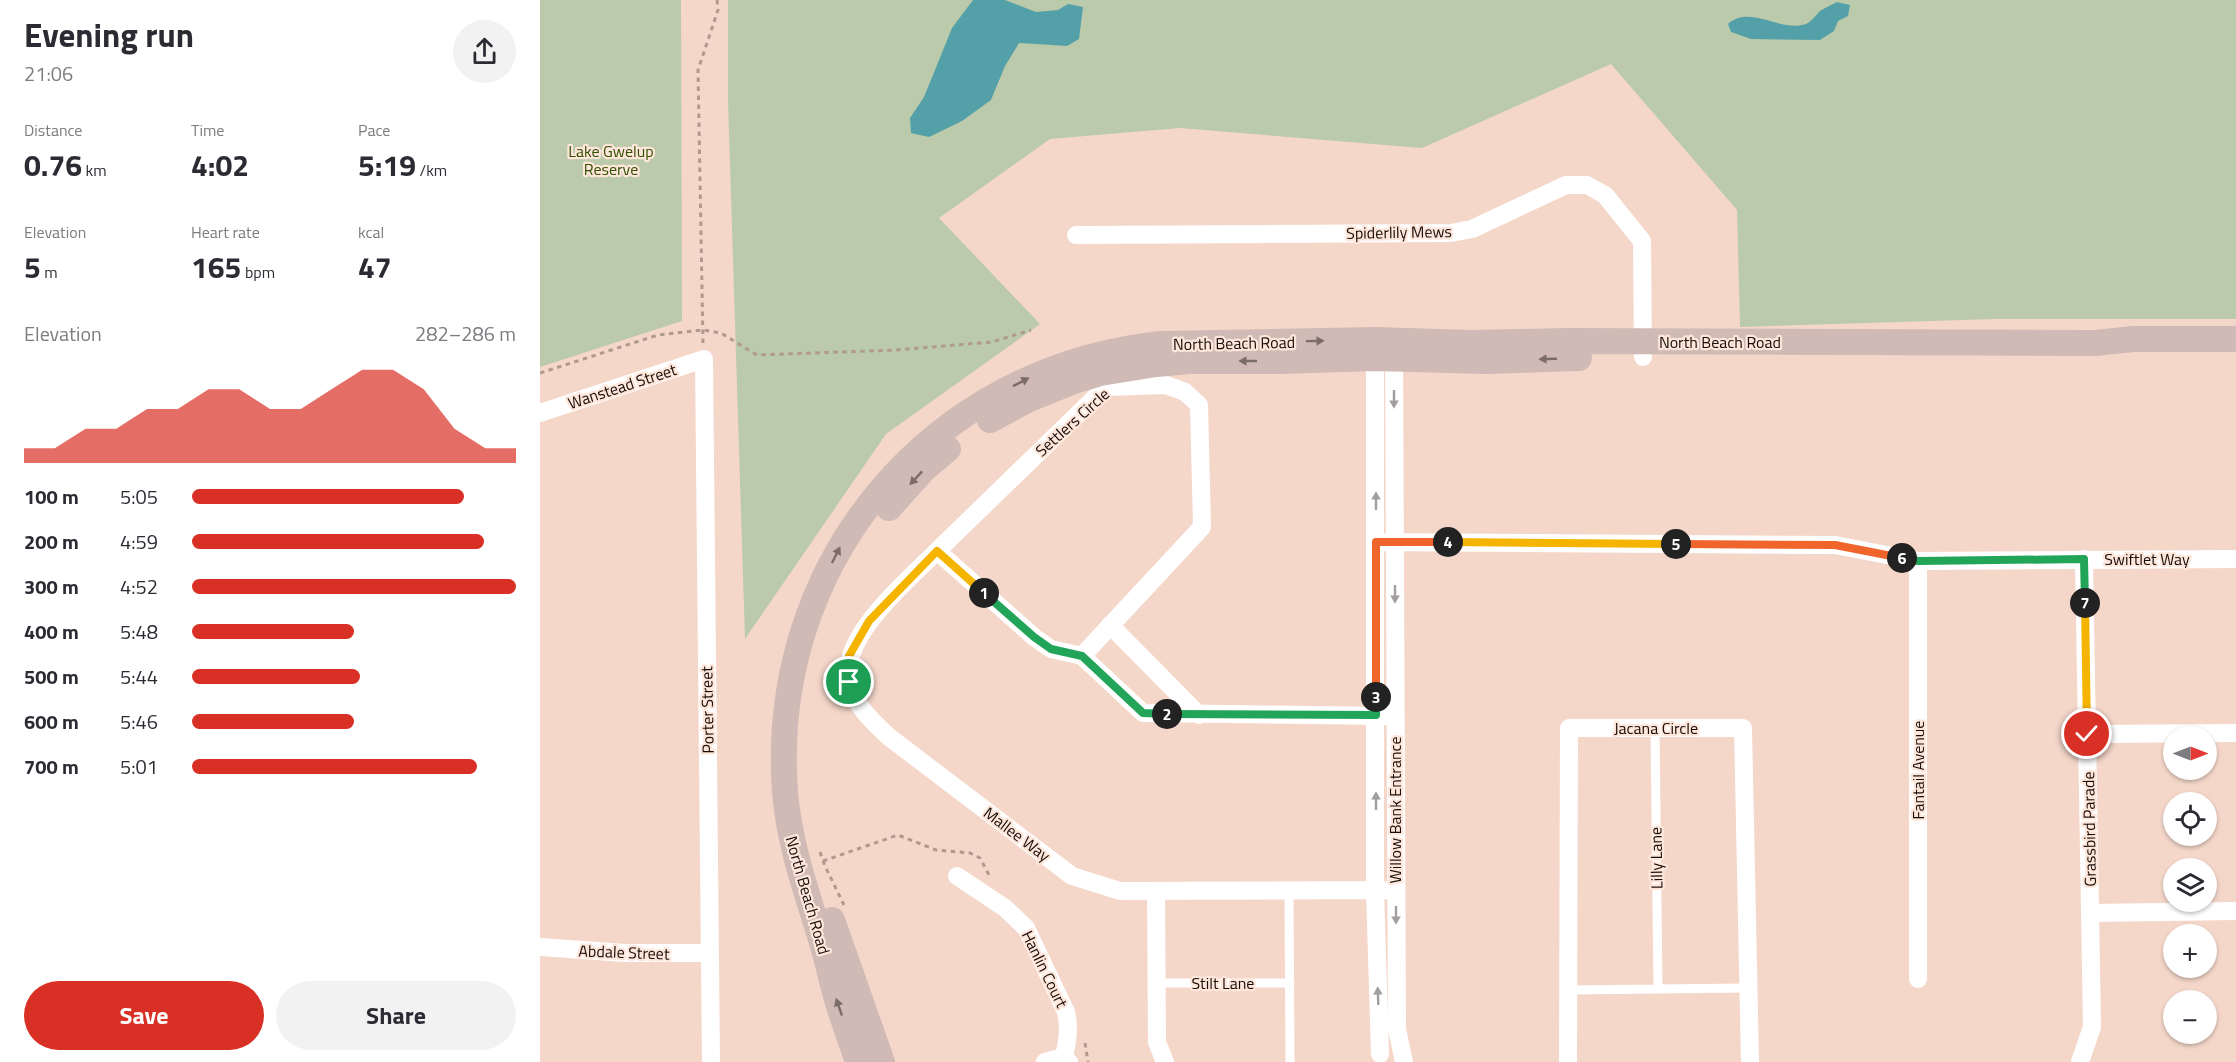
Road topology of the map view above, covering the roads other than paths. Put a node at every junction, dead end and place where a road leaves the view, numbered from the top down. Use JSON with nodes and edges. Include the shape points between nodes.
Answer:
{"nodes":[{"id":1,"x":1076,"y":235,"type":"dead end"},
{"id":2,"x":2236,"y":339,"type":"edge"},
{"id":3,"x":1385,"y":349,"type":"junction"},
{"id":4,"x":1643,"y":349,"type":"junction"},
{"id":5,"x":2236,"y":355,"type":"edge"},
{"id":6,"x":704,"y":359,"type":"joint"},
{"id":7,"x":540,"y":413,"type":"edge"},
{"id":8,"x":1376,"y":542,"type":"junction"},
{"id":9,"x":1395,"y":542,"type":"junction"},
{"id":10,"x":937,"y":551,"type":"junction"},
{"id":11,"x":2084,"y":559,"type":"junction"},
{"id":12,"x":2236,"y":559,"type":"edge"},
{"id":13,"x":1918,"y":561,"type":"junction"},
{"id":14,"x":1110,"y":625,"type":"junction"},
{"id":15,"x":1082,"y":656,"type":"junction"},
{"id":16,"x":1200,"y":715,"type":"junction"},
{"id":17,"x":1376,"y":715,"type":"junction"},
{"id":18,"x":1395,"y":717,"type":"junction"},
{"id":19,"x":1655,"y":728,"type":"junction"},
{"id":20,"x":2236,"y":733,"type":"edge"},
{"id":21,"x":2087,"y":734,"type":"junction"},
{"id":22,"x":957,"y":876,"type":"dead end"},
{"id":23,"x":1375,"y":890,"type":"junction"},
{"id":24,"x":1396,"y":890,"type":"junction"},
{"id":25,"x":1289,"y":891,"type":"junction"},
{"id":26,"x":1156,"y":892,"type":"junction"},
{"id":27,"x":2236,"y":911,"type":"edge"},
{"id":28,"x":2091,"y":913,"type":"junction"},
{"id":29,"x":540,"y":947,"type":"edge"},
{"id":30,"x":709,"y":953,"type":"junction"},
{"id":31,"x":1918,"y":979,"type":"dead end"},
{"id":32,"x":1157,"y":983,"type":"junction"},
{"id":33,"x":1290,"y":983,"type":"junction"},
{"id":34,"x":1748,"y":988,"type":"junction"},
{"id":35,"x":1658,"y":989,"type":"junction"},
{"id":36,"x":1567,"y":990,"type":"junction"},
{"id":37,"x":882,"y":1055,"type":"edge"},
{"id":38,"x":1373,"y":1058,"type":"edge"},
{"id":39,"x":1066,"y":1061,"type":"edge"},
{"id":40,"x":711,"y":1062,"type":"edge"},
{"id":41,"x":858,"y":1062,"type":"edge"},
{"id":42,"x":1045,"y":1062,"type":"edge"},
{"id":43,"x":1165,"y":1062,"type":"edge"},
{"id":44,"x":1290,"y":1062,"type":"edge"},
{"id":45,"x":1403,"y":1062,"type":"edge"},
{"id":46,"x":1568,"y":1062,"type":"edge"},
{"id":47,"x":1750,"y":1062,"type":"edge"},
{"id":48,"x":2080,"y":1062,"type":"edge"}],
"edges":[{"from":1,"to":4,"type":"street","name":"Spiderlily Mews","via":[[1451,232],[1472,229],[1566,185],[1587,185],[1605,195],[1642,241]]},
{"from":2,"to":4,"type":"main road","name":"North Beach Road"},
{"from":3,"to":4,"type":"main road","name":"North Beach Road","via":[[1472,343]]},
{"from":8,"to":3,"type":"street","name":"Willow Bank Entrance","one_way":true},
{"from":3,"to":9,"type":"street","name":"Willow Bank Entrance","one_way":true},
{"from":3,"to":37,"type":"main road","name":"North Beach Road","one_way":true,"via":[[1281,361],[1189,361],[1126,368],[1074,381],[1027,400],[961,438],[924,469],[875,523],[822,623],[804,694],[798,742],[800,805],[808,844]]},
{"from":41,"to":3,"type":"main road","name":"North Beach Road","one_way":true,"via":[[795,857],[788,824],[784,749],[785,717],[800,638],[829,568],[858,518],[908,460],[961,417],[1024,380],[1090,357],[1161,344]]},
{"from":4,"to":5,"type":"main road","name":"North Beach Road","via":[[1939,359]]},
{"from":6,"to":7,"type":"street","name":"Wanstead Street"},
{"from":6,"to":30,"type":"street","name":"Porter Street"},
{"from":8,"to":9,"type":"street","name":"Swiftlet Way"},
{"from":8,"to":17,"type":"street","name":"Willow Bank Entrance"},
{"from":9,"to":13,"type":"street","name":"Swiftlet Way","via":[[1835,545]]},
{"from":9,"to":18,"type":"street","name":"Willow Bank Entrance","one_way":true},
{"from":10,"to":14,"type":"street","name":"Settlers Circle","via":[[1106,387],[1167,385],[1185,392],[1200,405],[1202,527]]},
{"from":10,"to":15,"type":"street","via":[[1034,637],[1051,649]]},
{"from":10,"to":26,"type":"street","name":"Mallee Way","via":[[869,621],[849,656],[849,682],[864,713],[889,737],[1072,876],[1120,891]]},
{"from":11,"to":12,"type":"street","name":"Swiftlet Way"},
{"from":11,"to":13,"type":"street","name":"Swiftlet Way"},
{"from":11,"to":21,"type":"street","name":"Grassbird Parade"},
{"from":13,"to":31,"type":"street","name":"Fantail Avenue"},
{"from":14,"to":15,"type":"street","name":"Settlers Circle"},
{"from":14,"to":16,"type":"street"},
{"from":15,"to":16,"type":"street","via":[[1143,713]]},
{"from":16,"to":17,"type":"street"},
{"from":17,"to":18,"type":"street"},
{"from":23,"to":17,"type":"street","name":"Willow Bank Entrance","one_way":true},
{"from":18,"to":24,"type":"street","name":"Willow Bank Entrance"},
{"from":19,"to":34,"type":"street","name":"Jacana Circle","via":[[1743,728]]},
{"from":19,"to":35,"type":"lane","name":"Lilly Lane"},
{"from":19,"to":36,"type":"street","name":"Jacana Circle","via":[[1569,728]]},
{"from":20,"to":21,"type":"street"},
{"from":21,"to":28,"type":"street","name":"Grassbird Parade"},
{"from":22,"to":39,"type":"street","name":"Hanlin Court","via":[[1005,908],[1026,928],[1066,1012]]},
{"from":23,"to":24,"type":"street","name":"Mallee Way"},
{"from":23,"to":25,"type":"street","name":"Mallee Way"},
{"from":38,"to":23,"type":"street","name":"Willow Bank Entrance","one_way":true},
{"from":24,"to":45,"type":"street","name":"Willow Bank Entrance","one_way":true,"via":[[1396,1029]]},
{"from":25,"to":26,"type":"street","name":"Mallee Way"},
{"from":25,"to":33,"type":"lane"},
{"from":26,"to":32,"type":"street"},
{"from":27,"to":28,"type":"street"},
{"from":28,"to":48,"type":"street","name":"Grassbird Parade","via":[[2092,1027]]},
{"from":29,"to":30,"type":"street","name":"Abdale Street"},
{"from":30,"to":40,"type":"street","name":"Porter Street"},
{"from":32,"to":33,"type":"lane","name":"Stilt Lane"},
{"from":32,"to":43,"type":"street","via":[[1157,1042]]},
{"from":33,"to":44,"type":"lane"},
{"from":34,"to":35,"type":"lane"},
{"from":34,"to":47,"type":"street","name":"Jacana Circle"},
{"from":35,"to":36,"type":"lane"},
{"from":36,"to":46,"type":"street","name":"Jacana Circle"},
{"from":38,"to":45,"type":"street","via":[[1389,1054]]},
{"from":39,"to":42,"type":"street"}]}
